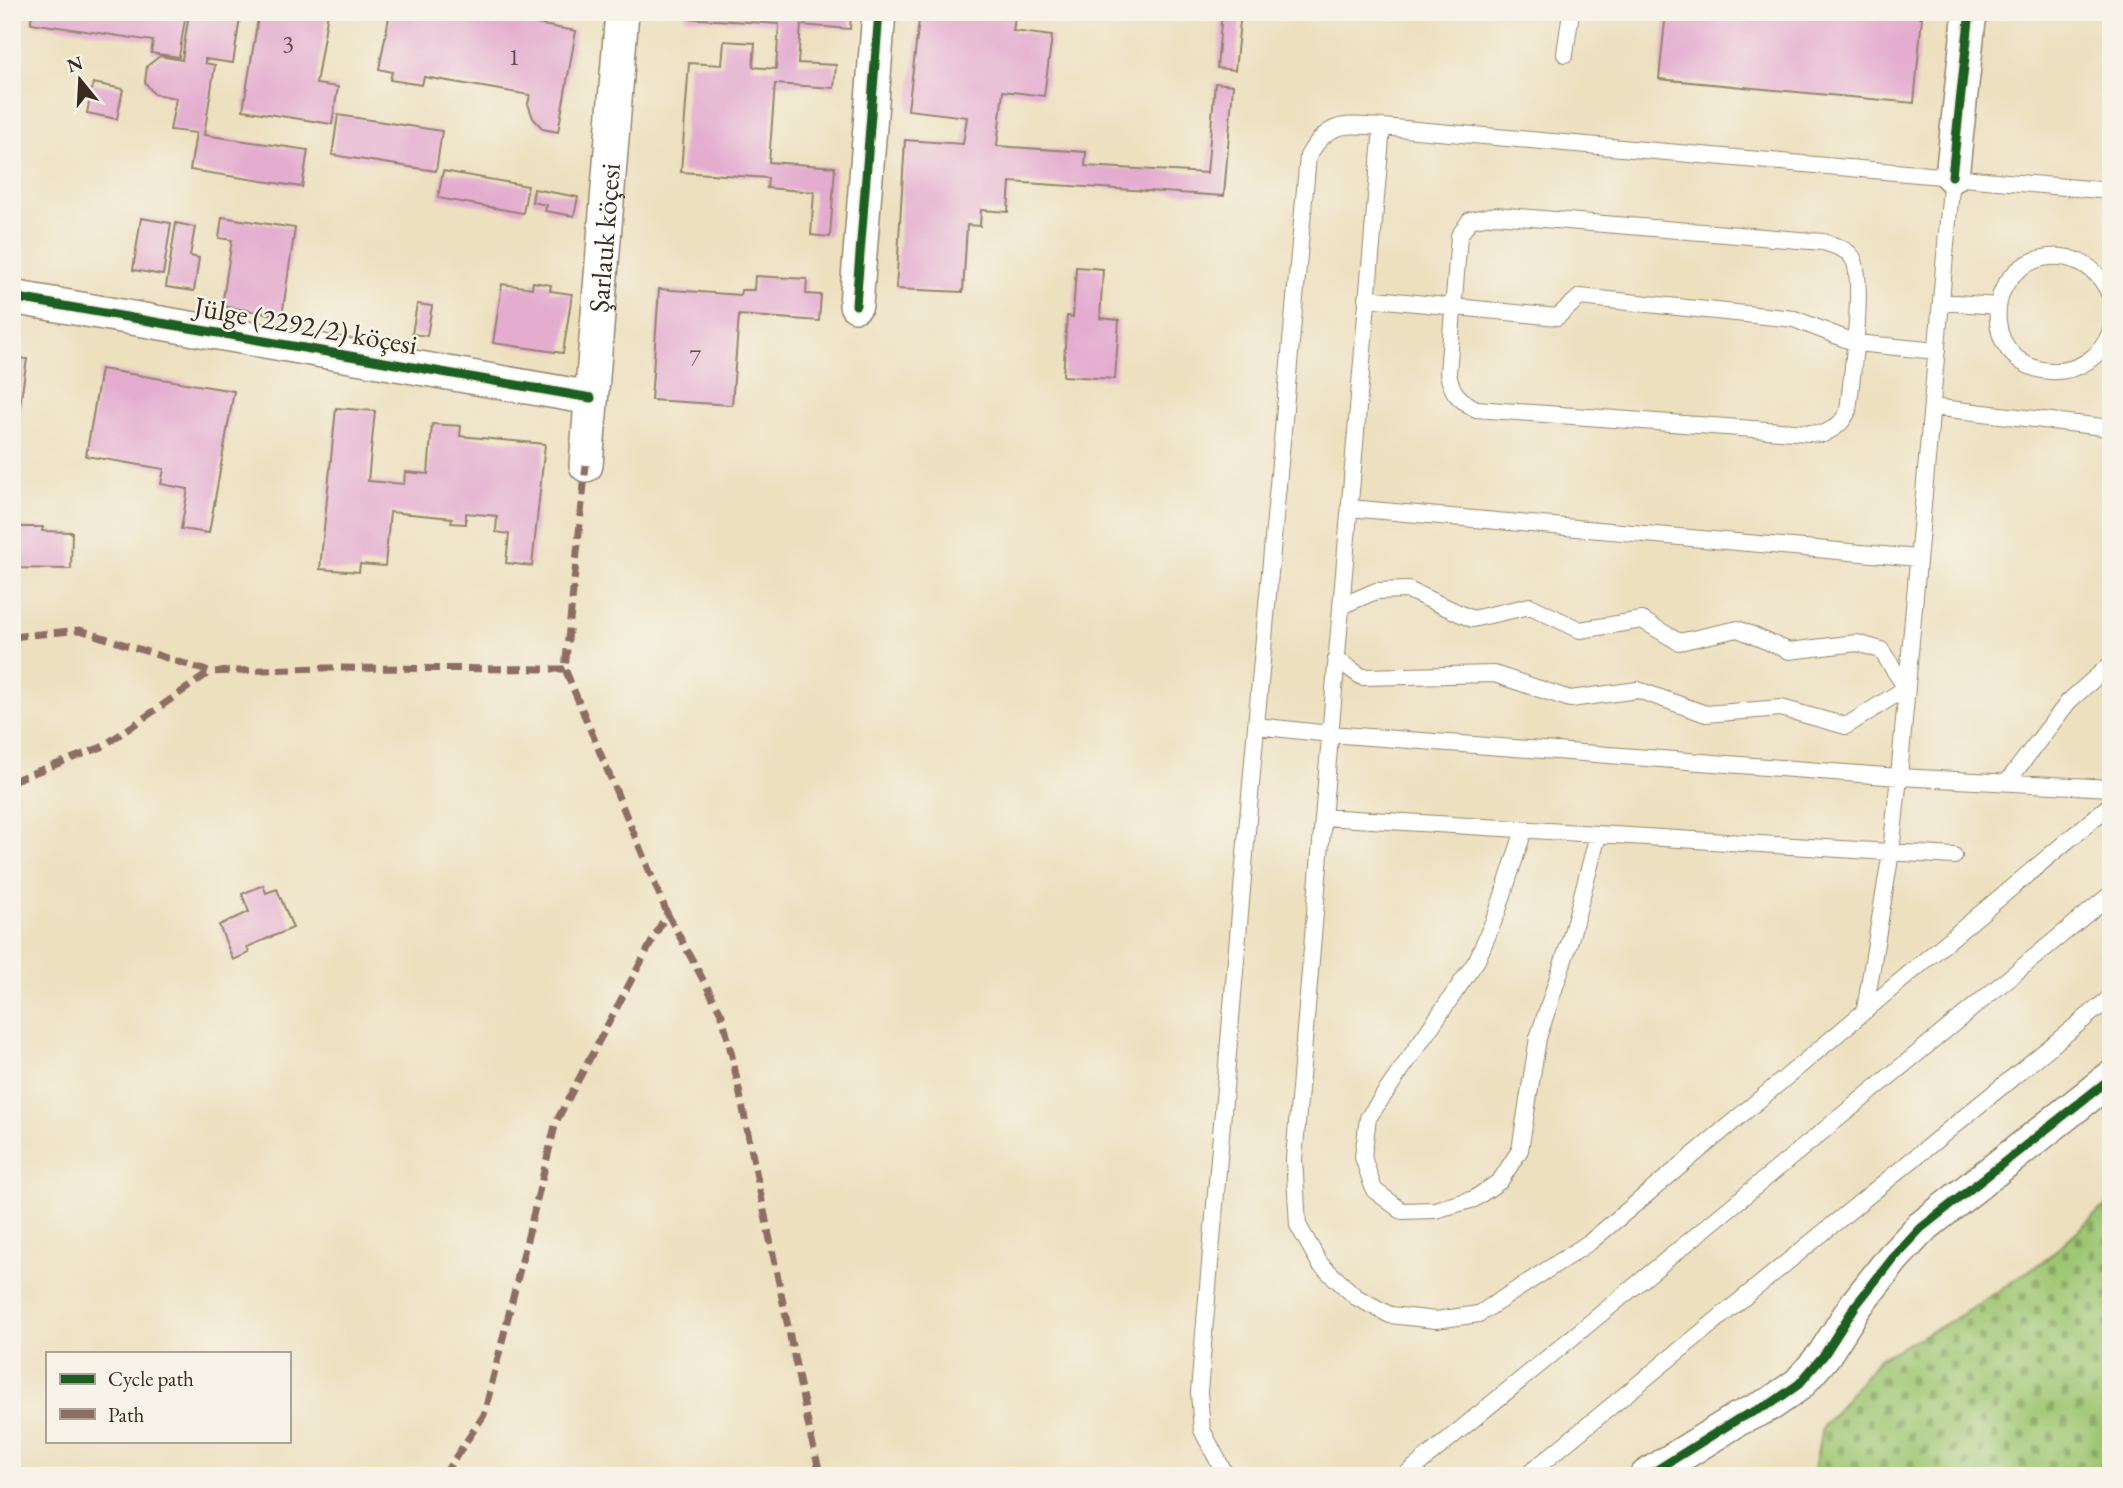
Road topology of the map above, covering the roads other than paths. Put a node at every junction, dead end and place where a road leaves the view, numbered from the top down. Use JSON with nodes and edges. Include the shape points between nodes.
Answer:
{"nodes":[{"id":1,"x":622,"y":12,"type":"edge"},
{"id":2,"x":879,"y":12,"type":"edge"},
{"id":3,"x":1571,"y":12,"type":"edge"},
{"id":4,"x":1972,"y":12,"type":"edge"},
{"id":5,"x":1565,"y":54,"type":"dead end"},
{"id":6,"x":1382,"y":127,"type":"junction"},
{"id":7,"x":1952,"y":176,"type":"junction"},
{"id":8,"x":2111,"y":191,"type":"edge"},
{"id":9,"x":12,"y":297,"type":"edge"},
{"id":10,"x":2111,"y":298,"type":"edge"},
{"id":11,"x":1366,"y":299,"type":"junction"},
{"id":12,"x":1941,"y":302,"type":"junction"},
{"id":13,"x":856,"y":305,"type":"dead end"},
{"id":14,"x":1998,"y":306,"type":"junction"},
{"id":15,"x":1453,"y":307,"type":"junction"},
{"id":16,"x":2111,"y":330,"type":"edge"},
{"id":17,"x":1856,"y":343,"type":"junction"},
{"id":18,"x":1937,"y":351,"type":"junction"},
{"id":19,"x":591,"y":398,"type":"junction"},
{"id":20,"x":1931,"y":407,"type":"junction"},
{"id":21,"x":2111,"y":428,"type":"edge"},
{"id":22,"x":586,"y":465,"type":"dead end"},
{"id":23,"x":1349,"y":508,"type":"junction"},
{"id":24,"x":1918,"y":558,"type":"junction"},
{"id":25,"x":1341,"y":606,"type":"junction"},
{"id":26,"x":1336,"y":659,"type":"junction"},
{"id":27,"x":2111,"y":664,"type":"edge"},
{"id":28,"x":1906,"y":688,"type":"junction"},
{"id":29,"x":1256,"y":726,"type":"junction"},
{"id":30,"x":1330,"y":734,"type":"junction"},
{"id":31,"x":1899,"y":777,"type":"junction"},
{"id":32,"x":2007,"y":782,"type":"junction"},
{"id":33,"x":2111,"y":788,"type":"edge"},
{"id":34,"x":2111,"y":804,"type":"edge"},
{"id":35,"x":1323,"y":817,"type":"junction"},
{"id":36,"x":1524,"y":830,"type":"junction"},
{"id":37,"x":1598,"y":835,"type":"junction"},
{"id":38,"x":1891,"y":852,"type":"junction"},
{"id":39,"x":1954,"y":856,"type":"dead end"},
{"id":40,"x":2111,"y":894,"type":"edge"},
{"id":41,"x":2111,"y":997,"type":"edge"},
{"id":42,"x":1866,"y":1010,"type":"junction"},
{"id":43,"x":2111,"y":1078,"type":"edge"},
{"id":44,"x":1226,"y":1476,"type":"edge"},
{"id":45,"x":1404,"y":1476,"type":"edge"},
{"id":46,"x":1526,"y":1476,"type":"edge"},
{"id":47,"x":1647,"y":1476,"type":"edge"}],
"edges":[{"from":1,"to":19,"type":"street","name":"Şarlauk köçesi"},
{"from":2,"to":13,"type":"street"},
{"from":3,"to":5,"type":"lane"},
{"from":4,"to":7,"type":"street"},
{"from":6,"to":7,"type":"lane"},
{"from":6,"to":11,"type":"lane"},
{"from":6,"to":29,"type":"lane","via":[[1341,125],[1318,138],[1308,156]]},
{"from":7,"to":8,"type":"lane"},
{"from":7,"to":12,"type":"lane"},
{"from":9,"to":19,"type":"street","name":"Jülge (2292/2) köçesi"},
{"from":10,"to":14,"type":"lane","via":[[2095,271],[2080,261],[2045,257],[2014,274]]},
{"from":11,"to":15,"type":"lane"},
{"from":11,"to":23,"type":"lane"},
{"from":12,"to":14,"type":"lane"},
{"from":12,"to":18,"type":"lane"},
{"from":14,"to":16,"type":"lane","via":[[2004,342],[2030,367],[2048,372],[2084,365],[2098,353]]},
{"from":15,"to":17,"type":"lane","via":[[1557,317],[1580,297],[1794,319]]},
{"from":15,"to":17,"type":"lane","via":[[1459,236],[1470,220],[1495,215],[1823,242],[1840,247],[1852,257],[1857,270]]},
{"from":15,"to":17,"type":"lane","via":[[1450,387],[1461,401],[1476,409],[1823,434],[1836,428],[1848,411]]},
{"from":17,"to":18,"type":"lane"},
{"from":18,"to":20,"type":"lane"},
{"from":19,"to":22,"type":"street","name":"Şarlauk köçesi"},
{"from":20,"to":21,"type":"lane"},
{"from":20,"to":24,"type":"lane"},
{"from":23,"to":24,"type":"lane"},
{"from":23,"to":25,"type":"lane"},
{"from":24,"to":28,"type":"lane"},
{"from":25,"to":26,"type":"lane"},
{"from":25,"to":28,"type":"lane","via":[[1376,591],[1408,590],[1472,619],[1530,606],[1580,630],[1642,620],[1679,642],[1738,629],[1788,651],[1857,643],[1881,650]]},
{"from":26,"to":28,"type":"lane","via":[[1362,677],[1494,674],[1570,699],[1638,690],[1706,713],[1781,708],[1846,726]]},
{"from":26,"to":30,"type":"lane"},
{"from":27,"to":32,"type":"lane","via":[[2069,701]]},
{"from":28,"to":31,"type":"lane"},
{"from":29,"to":30,"type":"lane"},
{"from":29,"to":44,"type":"lane","via":[[1199,1392],[1202,1430]]},
{"from":30,"to":31,"type":"lane"},
{"from":30,"to":35,"type":"lane"},
{"from":31,"to":32,"type":"lane"},
{"from":31,"to":38,"type":"lane"},
{"from":32,"to":33,"type":"lane"},
{"from":34,"to":42,"type":"lane"},
{"from":35,"to":36,"type":"lane"},
{"from":35,"to":42,"type":"lane","via":[[1294,1158],[1298,1224],[1320,1264],[1356,1297],[1390,1315],[1436,1320],[1479,1314],[1590,1242]]},
{"from":36,"to":37,"type":"lane"},
{"from":36,"to":37,"type":"lane","via":[[1477,960],[1368,1118],[1363,1157],[1374,1190],[1402,1211],[1435,1210],[1474,1199],[1500,1181],[1520,1150],[1538,1038]]},
{"from":37,"to":38,"type":"lane"},
{"from":38,"to":39,"type":"lane"},
{"from":38,"to":42,"type":"lane"},
{"from":40,"to":45,"type":"lane"},
{"from":41,"to":46,"type":"lane"},
{"from":43,"to":47,"type":"street","via":[[1921,1228],[1856,1305],[1799,1384]]}]}
